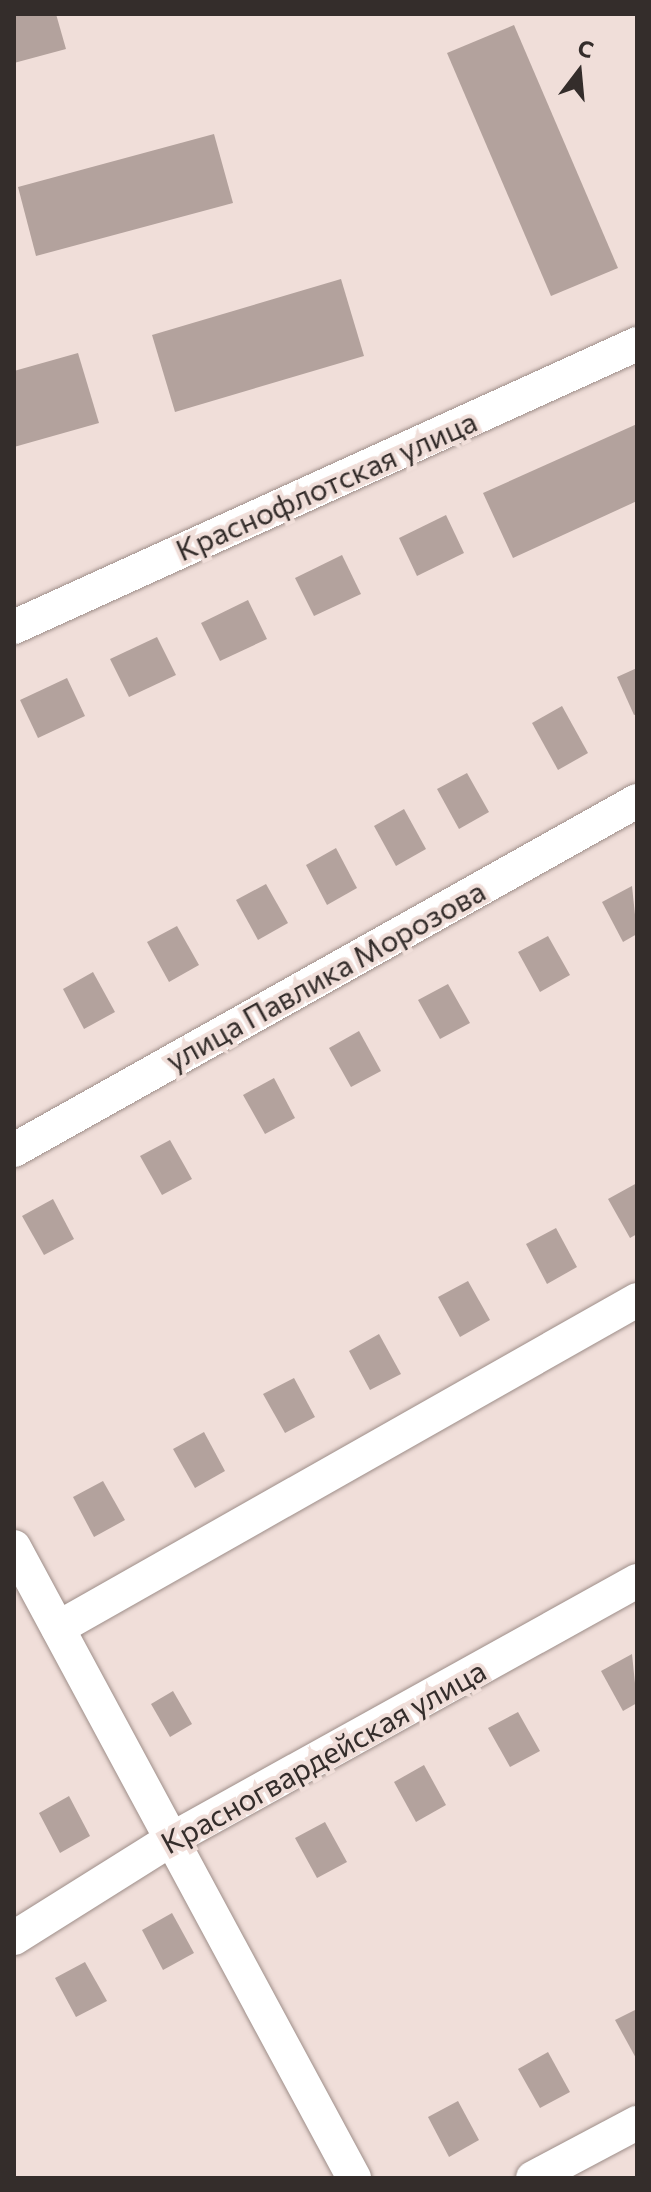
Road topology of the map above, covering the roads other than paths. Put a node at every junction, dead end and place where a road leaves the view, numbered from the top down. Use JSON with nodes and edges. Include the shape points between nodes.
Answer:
{"nodes":[{"id":1,"x":637,"y":344,"type":"edge"},
{"id":2,"x":14,"y":627,"type":"edge"},
{"id":3,"x":637,"y":801,"type":"edge"},
{"id":4,"x":14,"y":1150,"type":"edge"},
{"id":5,"x":637,"y":1300,"type":"edge"},
{"id":6,"x":14,"y":1547,"type":"edge"},
{"id":7,"x":637,"y":1581,"type":"edge"},
{"id":8,"x":58,"y":1628,"type":"junction"},
{"id":9,"x":172,"y":1839,"type":"junction"},
{"id":10,"x":14,"y":1938,"type":"edge"},
{"id":11,"x":637,"y":2123,"type":"edge"},
{"id":12,"x":354,"y":2178,"type":"edge"},
{"id":13,"x":533,"y":2178,"type":"edge"}],
"edges":[{"from":1,"to":2,"type":"street","name":"Краснофлотская улица"},
{"from":3,"to":4,"type":"street","name":"улица Павлика Морозова"},
{"from":5,"to":8,"type":"street"},
{"from":6,"to":8,"type":"street"},
{"from":7,"to":9,"type":"street","name":"Красногвардейская улица"},
{"from":8,"to":9,"type":"street"},
{"from":9,"to":10,"type":"street","name":"Красногвардейская улица"},
{"from":9,"to":12,"type":"street"},
{"from":11,"to":13,"type":"street"}]}
